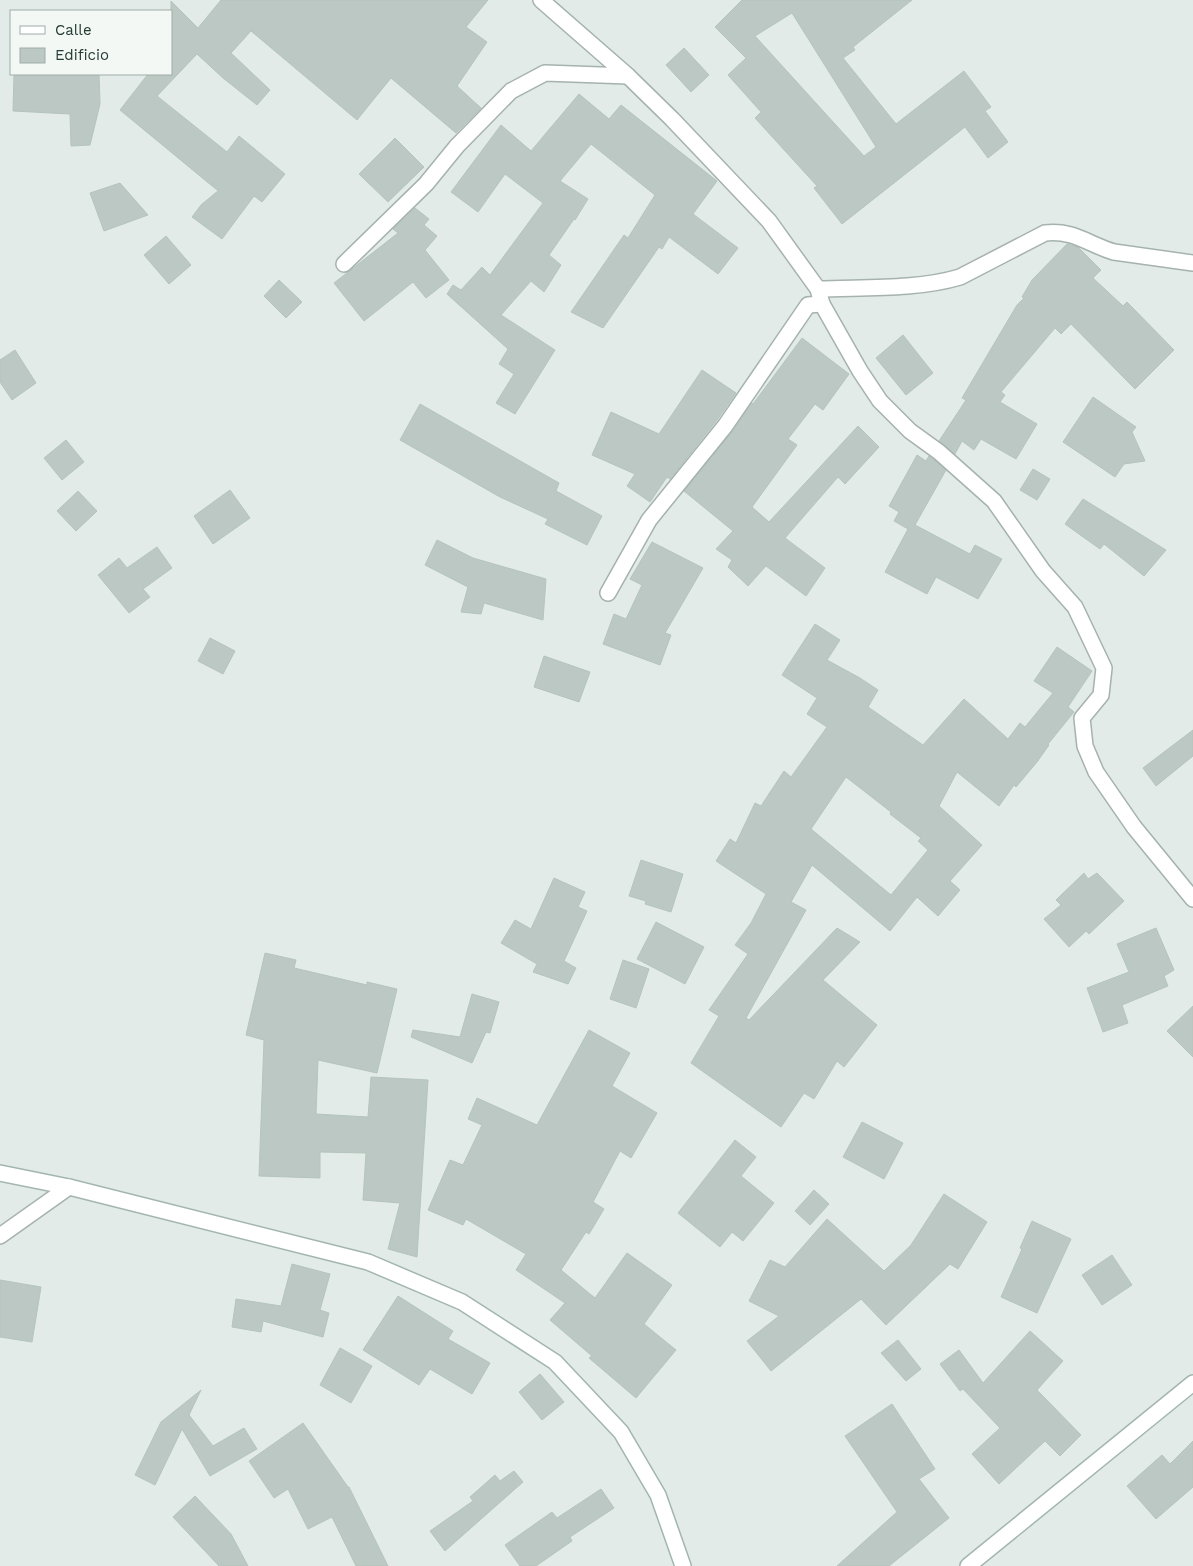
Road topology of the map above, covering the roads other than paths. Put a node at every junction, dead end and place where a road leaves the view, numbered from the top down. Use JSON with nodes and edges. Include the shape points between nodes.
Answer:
{"nodes":[{"id":1,"x":541,"y":0,"type":"edge"},
{"id":2,"x":628,"y":76,"type":"junction"},
{"id":3,"x":1193,"y":263,"type":"edge"},
{"id":4,"x":344,"y":264,"type":"dead end"},
{"id":5,"x":820,"y":297,"type":"junction"},
{"id":6,"x":608,"y":593,"type":"dead end"},
{"id":7,"x":1193,"y":899,"type":"edge"},
{"id":8,"x":0,"y":1173,"type":"edge"},
{"id":9,"x":69,"y":1187,"type":"junction"},
{"id":10,"x":0,"y":1236,"type":"edge"},
{"id":11,"x":1193,"y":1383,"type":"edge"},
{"id":12,"x":683,"y":1566,"type":"edge"},
{"id":13,"x":968,"y":1566,"type":"edge"}],
"edges":[{"from":1,"to":2,"type":"street"},
{"from":2,"to":4,"type":"street","via":[[545,73],[512,91],[456,146],[426,184]]},
{"from":2,"to":5,"type":"street","via":[[769,221]]},
{"from":3,"to":5,"type":"street","via":[[1114,252],[1059,232],[1045,234],[946,281]]},
{"from":5,"to":6,"type":"street","via":[[808,305],[725,426],[649,520]]},
{"from":5,"to":7,"type":"street","via":[[880,401],[910,431],[994,501],[1043,571],[1075,607],[1104,668],[1101,695],[1082,718],[1085,746],[1096,772],[1134,827]]},
{"from":8,"to":9,"type":"street"},
{"from":9,"to":10,"type":"street"},
{"from":9,"to":12,"type":"street","via":[[368,1262],[462,1302],[555,1362],[621,1432],[658,1495]]},
{"from":11,"to":13,"type":"street"}]}
